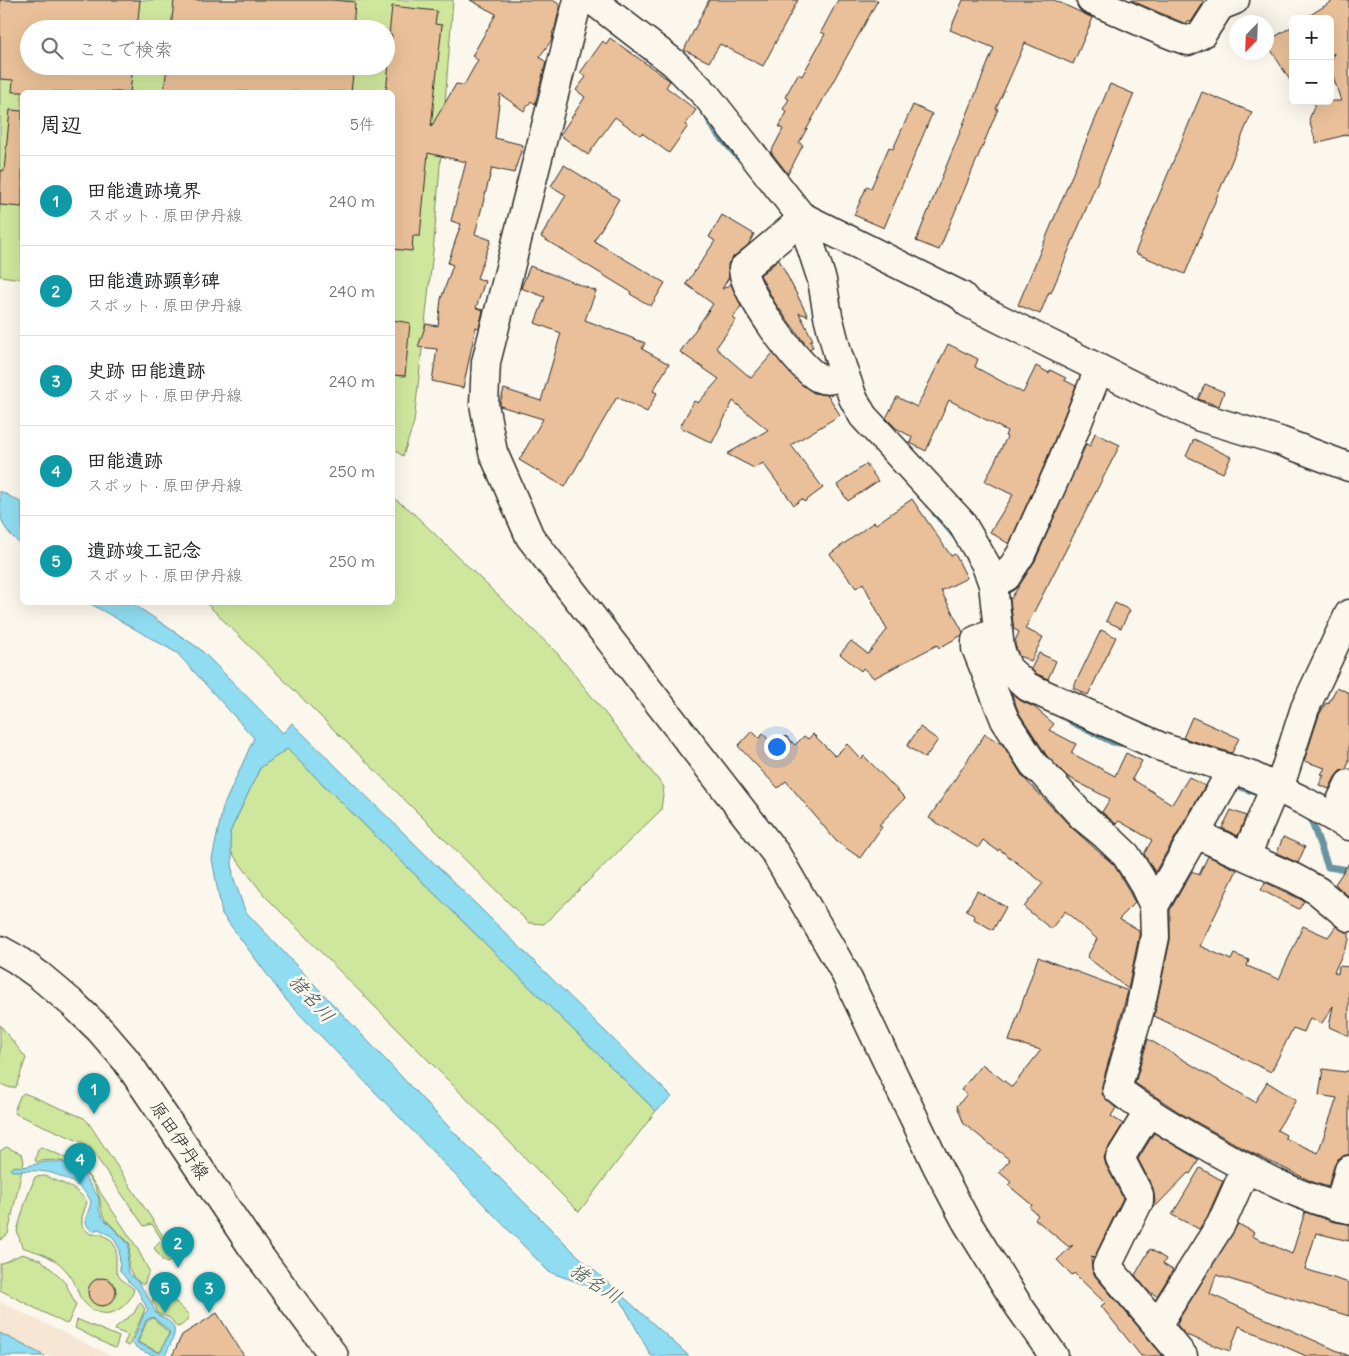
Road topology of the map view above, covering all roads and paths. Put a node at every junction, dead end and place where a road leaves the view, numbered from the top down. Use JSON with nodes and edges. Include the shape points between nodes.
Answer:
{"nodes":[{"id":1,"x":578,"y":0,"type":"edge"},
{"id":2,"x":592,"y":0,"type":"edge"},
{"id":3,"x":1091,"y":0,"type":"edge"},
{"id":4,"x":1235,"y":0,"type":"edge"},
{"id":5,"x":802,"y":218,"type":"junction"},
{"id":6,"x":1099,"y":369,"type":"junction"},
{"id":7,"x":845,"y":376,"type":"junction"},
{"id":8,"x":1349,"y":468,"type":"edge"},
{"id":9,"x":993,"y":584,"type":"junction"},
{"id":10,"x":1349,"y":614,"type":"edge"},
{"id":11,"x":998,"y":632,"type":"junction"},
{"id":12,"x":1232,"y":770,"type":"junction"},
{"id":13,"x":1349,"y":784,"type":"edge"},
{"id":14,"x":1277,"y":788,"type":"junction"},
{"id":15,"x":1341,"y":822,"type":"edge"},
{"id":16,"x":1196,"y":834,"type":"junction"},
{"id":17,"x":1246,"y":856,"type":"junction"},
{"id":18,"x":1154,"y":906,"type":"junction"},
{"id":19,"x":1349,"y":917,"type":"edge"},
{"id":20,"x":0,"y":950,"type":"edge"},
{"id":21,"x":1149,"y":1111,"type":"junction"},
{"id":22,"x":1246,"y":1168,"type":"junction"},
{"id":23,"x":1349,"y":1170,"type":"edge"},
{"id":24,"x":1344,"y":1208,"type":"edge"},
{"id":25,"x":1157,"y":1325,"type":"junction"},
{"id":26,"x":334,"y":1356,"type":"edge"},
{"id":27,"x":1054,"y":1356,"type":"edge"},
{"id":28,"x":1183,"y":1356,"type":"edge"}],
"edges":[{"from":1,"to":27,"type":"street","via":[[486,362],[484,404],[493,452],[530,537],[776,854],[844,971],[966,1221]]},
{"from":2,"to":5,"type":"street","via":[[674,63],[707,96]]},
{"from":3,"to":4,"type":"street","via":[[1188,41],[1202,34],[1220,6]]},
{"from":5,"to":6,"type":"street","via":[[962,296],[968,303]]},
{"from":5,"to":7,"type":"street","via":[[822,280],[828,316]]},
{"from":5,"to":7,"type":"street","via":[[744,269],[744,276],[758,305],[803,364],[819,378],[829,380]]},
{"from":6,"to":8,"type":"street","via":[[1200,417],[1280,441]]},
{"from":6,"to":9,"type":"street","via":[[1024,547],[1006,577]]},
{"from":7,"to":9,"type":"street","via":[[863,416],[961,522],[985,563]]},
{"from":9,"to":11,"type":"street"},
{"from":10,"to":14,"type":"street","via":[[1305,708]]},
{"from":11,"to":12,"type":"street","via":[[1000,649],[1008,669],[1028,687],[1161,747]]},
{"from":11,"to":18,"type":"street","via":[[976,640],[976,648],[1005,720],[1036,768],[1083,817],[1126,855]]},
{"from":12,"to":14,"type":"street"},
{"from":12,"to":16,"type":"street"},
{"from":13,"to":15,"type":"street"},
{"from":14,"to":15,"type":"street"},
{"from":14,"to":17,"type":"street"},
{"from":16,"to":17,"type":"street"},
{"from":16,"to":18,"type":"street"},
{"from":17,"to":19,"type":"street","via":[[1318,891]]},
{"from":18,"to":21,"type":"street","via":[[1154,937],[1142,1000],[1117,1089]]},
{"from":20,"to":26,"type":"street","name":"原田伊丹線","via":[[40,976],[73,1004],[126,1060],[251,1245]]},
{"from":21,"to":22,"type":"street"},
{"from":21,"to":25,"type":"street","via":[[1120,1158],[1139,1201],[1107,1266]]},
{"from":22,"to":24,"type":"street","via":[[1303,1195]]},
{"from":22,"to":25,"type":"street","via":[[1222,1224]]},
{"from":23,"to":24,"type":"street"},
{"from":25,"to":28,"type":"street"}]}
